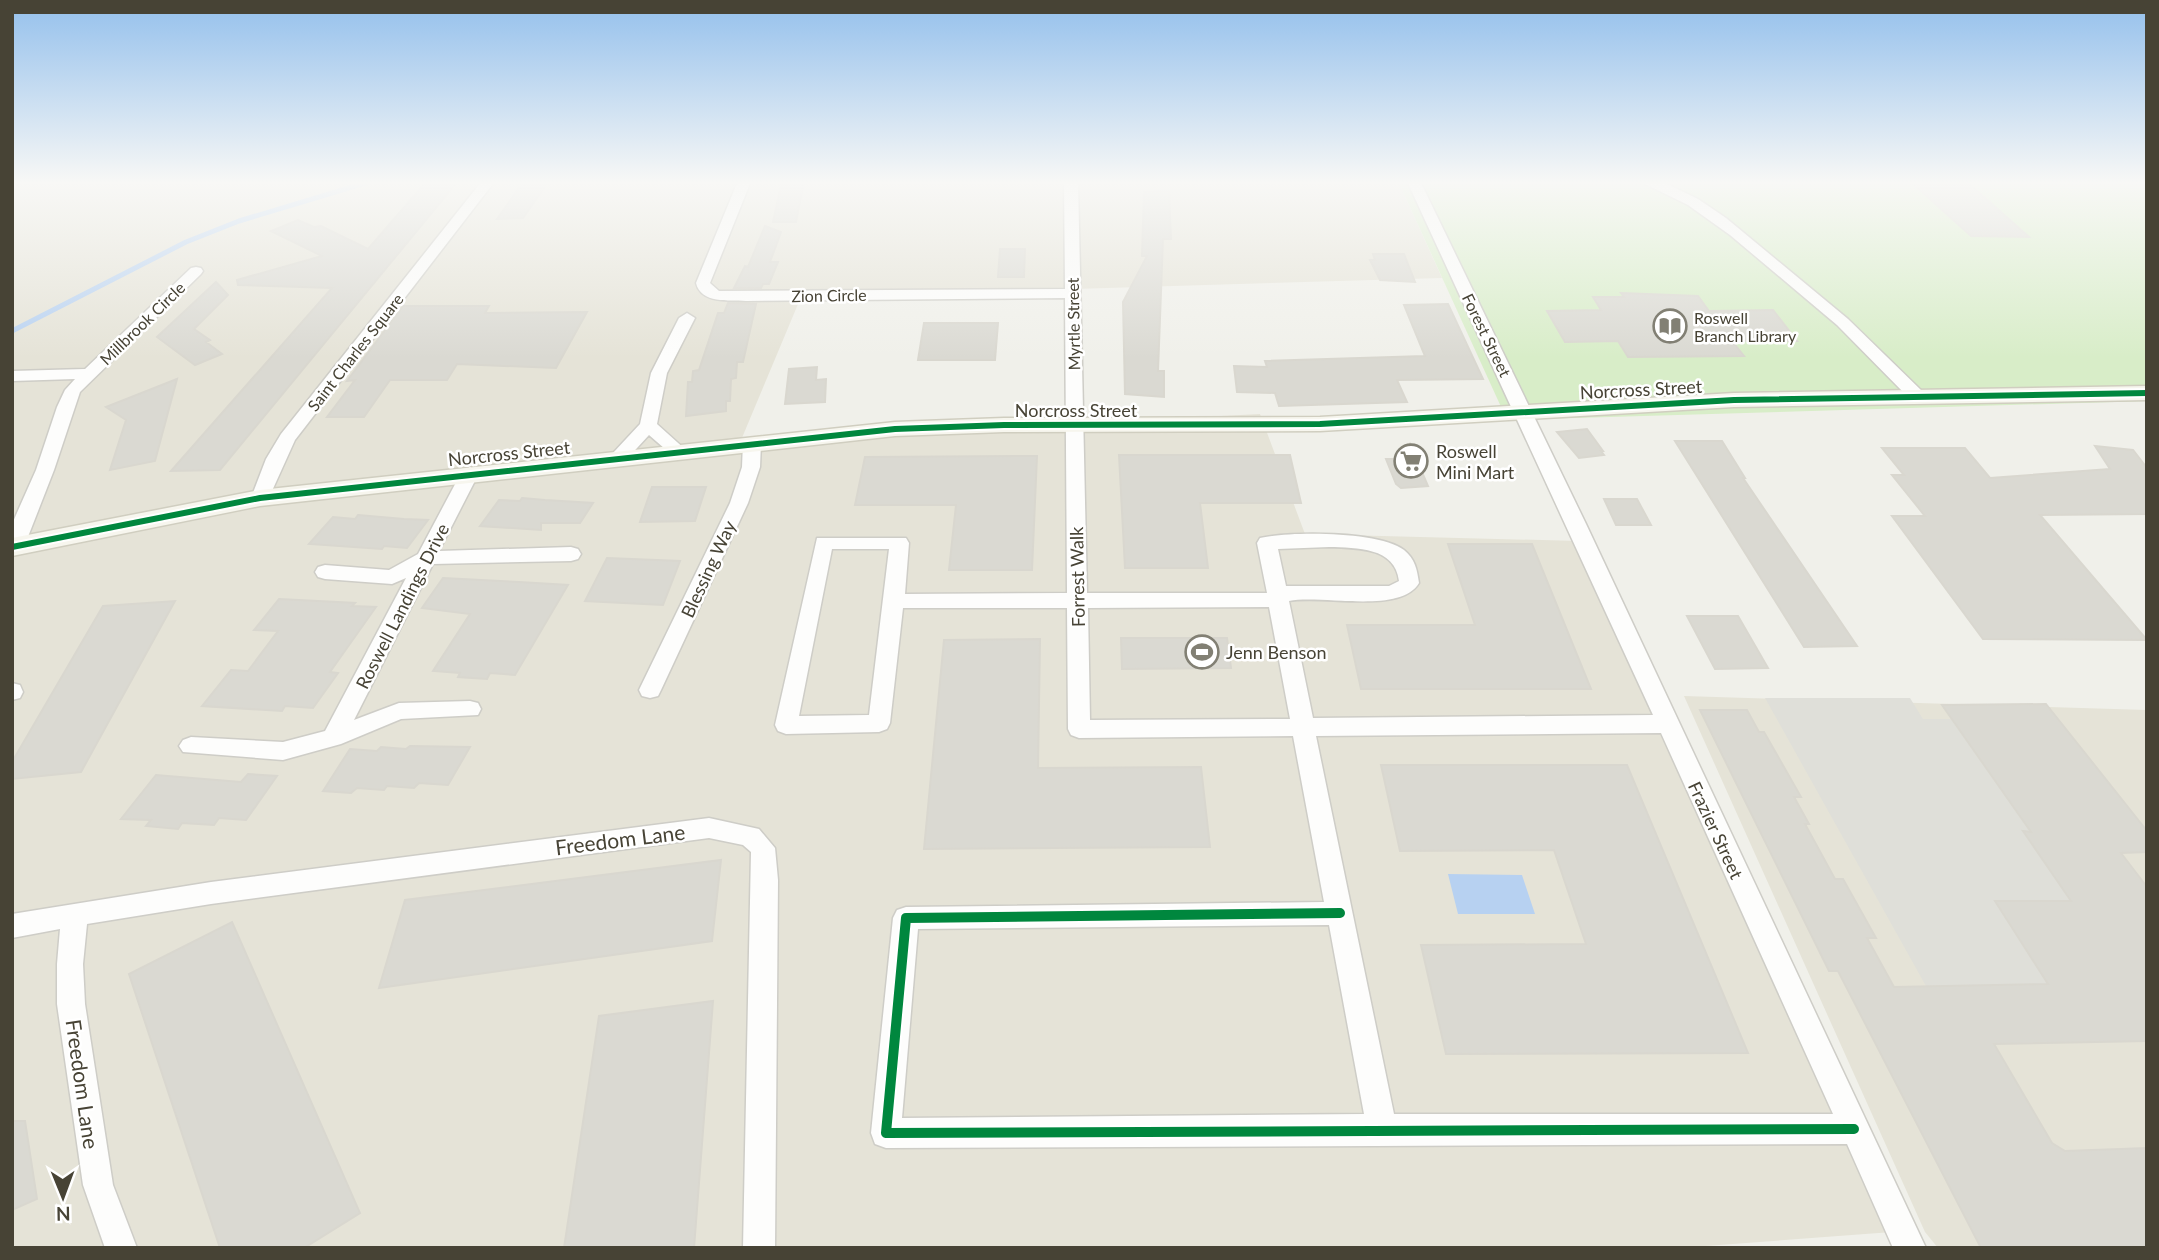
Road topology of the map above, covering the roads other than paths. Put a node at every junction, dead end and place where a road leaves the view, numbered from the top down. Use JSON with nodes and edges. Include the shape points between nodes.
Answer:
{"nodes":[{"id":1,"x":443,"y":240,"type":"edge"},
{"id":2,"x":721,"y":240,"type":"edge"},
{"id":3,"x":1072,"y":240,"type":"edge"},
{"id":4,"x":1441,"y":240,"type":"edge"},
{"id":5,"x":1744,"y":240,"type":"edge"},
{"id":6,"x":196,"y":271,"type":"dead end"},
{"id":7,"x":1073,"y":293,"type":"junction"},
{"id":8,"x":687,"y":318,"type":"dead end"},
{"id":9,"x":88,"y":374,"type":"junction"},
{"id":10,"x":12,"y":376,"type":"edge"},
{"id":11,"x":2147,"y":393,"type":"edge"},
{"id":12,"x":1917,"y":396,"type":"junction"},
{"id":13,"x":1524,"y":413,"type":"junction"},
{"id":14,"x":648,"y":425,"type":"junction"},
{"id":15,"x":1076,"y":425,"type":"junction"},
{"id":16,"x":752,"y":443,"type":"junction"},
{"id":17,"x":678,"y":451,"type":"junction"},
{"id":18,"x":619,"y":457,"type":"junction"},
{"id":19,"x":470,"y":473,"type":"junction"},
{"id":20,"x":260,"y":498,"type":"junction"},
{"id":21,"x":13,"y":547,"type":"edge"},
{"id":22,"x":571,"y":554,"type":"dead end"},
{"id":23,"x":427,"y":558,"type":"junction"},
{"id":24,"x":325,"y":572,"type":"dead end"},
{"id":25,"x":1278,"y":596,"type":"junction"},
{"id":26,"x":894,"y":601,"type":"junction"},
{"id":27,"x":1077,"y":601,"type":"junction"},
{"id":28,"x":650,"y":690,"type":"dead end"},
{"id":29,"x":470,"y":709,"type":"dead end"},
{"id":30,"x":1668,"y":724,"type":"junction"},
{"id":31,"x":1303,"y":727,"type":"junction"},
{"id":32,"x":333,"y":738,"type":"junction"},
{"id":33,"x":191,"y":746,"type":"dead end"},
{"id":34,"x":1339,"y":913,"type":"junction"},
{"id":35,"x":75,"y":915,"type":"junction"},
{"id":36,"x":12,"y":926,"type":"edge"},
{"id":37,"x":1382,"y":1129,"type":"junction"},
{"id":38,"x":1854,"y":1129,"type":"junction"},
{"id":39,"x":121,"y":1248,"type":"edge"},
{"id":40,"x":759,"y":1248,"type":"edge"},
{"id":41,"x":1910,"y":1248,"type":"edge"}],
"edges":[{"from":1,"to":20,"type":"street","name":"Saint Charles Square","via":[[287,438]]},
{"from":2,"to":7,"type":"street","name":"Zion Circle","via":[[703,283],[709,293]]},
{"from":3,"to":7,"type":"street","name":"Myrtle Street"},
{"from":4,"to":13,"type":"street","name":"Forest Street"},
{"from":5,"to":12,"type":"street","via":[[1840,317]]},
{"from":6,"to":9,"type":"street","name":"Millbrook Circle"},
{"from":7,"to":15,"type":"street","name":"Myrtle Street"},
{"from":8,"to":14,"type":"street","via":[[659,373]]},
{"from":9,"to":10,"type":"street","name":"Millbrook Circle"},
{"from":9,"to":21,"type":"street","name":"Millbrook Circle","via":[[64,406],[50,459]]},
{"from":11,"to":12,"type":"street","name":"Norcross Street"},
{"from":12,"to":13,"type":"street","name":"Norcross Street","via":[[1734,400]]},
{"from":13,"to":15,"type":"street","name":"Norcross Street","via":[[1320,424]]},
{"from":13,"to":30,"type":"street","name":"Frazier Street"},
{"from":14,"to":17,"type":"street"},
{"from":14,"to":18,"type":"street"},
{"from":15,"to":16,"type":"street","name":"Norcross Street","via":[[895,429]]},
{"from":15,"to":27,"type":"street","name":"Forrest Walk"},
{"from":16,"to":17,"type":"street","name":"Norcross Street"},
{"from":16,"to":28,"type":"street","name":"Blessing Way","via":[[751,467],[739,503]]},
{"from":17,"to":18,"type":"street","name":"Norcross Street"},
{"from":18,"to":19,"type":"street","name":"Norcross Street"},
{"from":19,"to":20,"type":"street","name":"Norcross Street"},
{"from":19,"to":23,"type":"street","name":"Roswell Landings Drive"},
{"from":20,"to":21,"type":"street","name":"Norcross Street"},
{"from":22,"to":23,"type":"street"},
{"from":23,"to":24,"type":"street","via":[[392,577]]},
{"from":23,"to":32,"type":"street","name":"Roswell Landings Drive"},
{"from":25,"to":25,"type":"street","via":[[1389,593],[1409,583],[1410,574],[1397,553],[1371,543],[1267,543]]},
{"from":25,"to":27,"type":"street"},
{"from":25,"to":31,"type":"street"},
{"from":26,"to":26,"type":"street","via":[[899,543],[824,542],[786,725],[879,723]]},
{"from":26,"to":27,"type":"street"},
{"from":27,"to":31,"type":"street","name":"Forrest Walk","via":[[1079,729]]},
{"from":29,"to":32,"type":"street","via":[[399,711]]},
{"from":30,"to":31,"type":"street"},
{"from":30,"to":38,"type":"street","name":"Frazier Street"},
{"from":31,"to":34,"type":"street"},
{"from":32,"to":33,"type":"street","via":[[284,751]]},
{"from":34,"to":37,"type":"street"},
{"from":34,"to":37,"type":"street","via":[[906,918],[886,1133]]},
{"from":35,"to":36,"type":"street","name":"Freedom Lane"},
{"from":35,"to":39,"type":"street","name":"Freedom Lane","via":[[71,1004],[98,1185]]},
{"from":35,"to":40,"type":"street","name":"Freedom Lane","via":[[709,828],[750,835],[763,848],[765,880]]},
{"from":37,"to":38,"type":"street"},
{"from":38,"to":41,"type":"street","name":"Frazier Street"}]}
